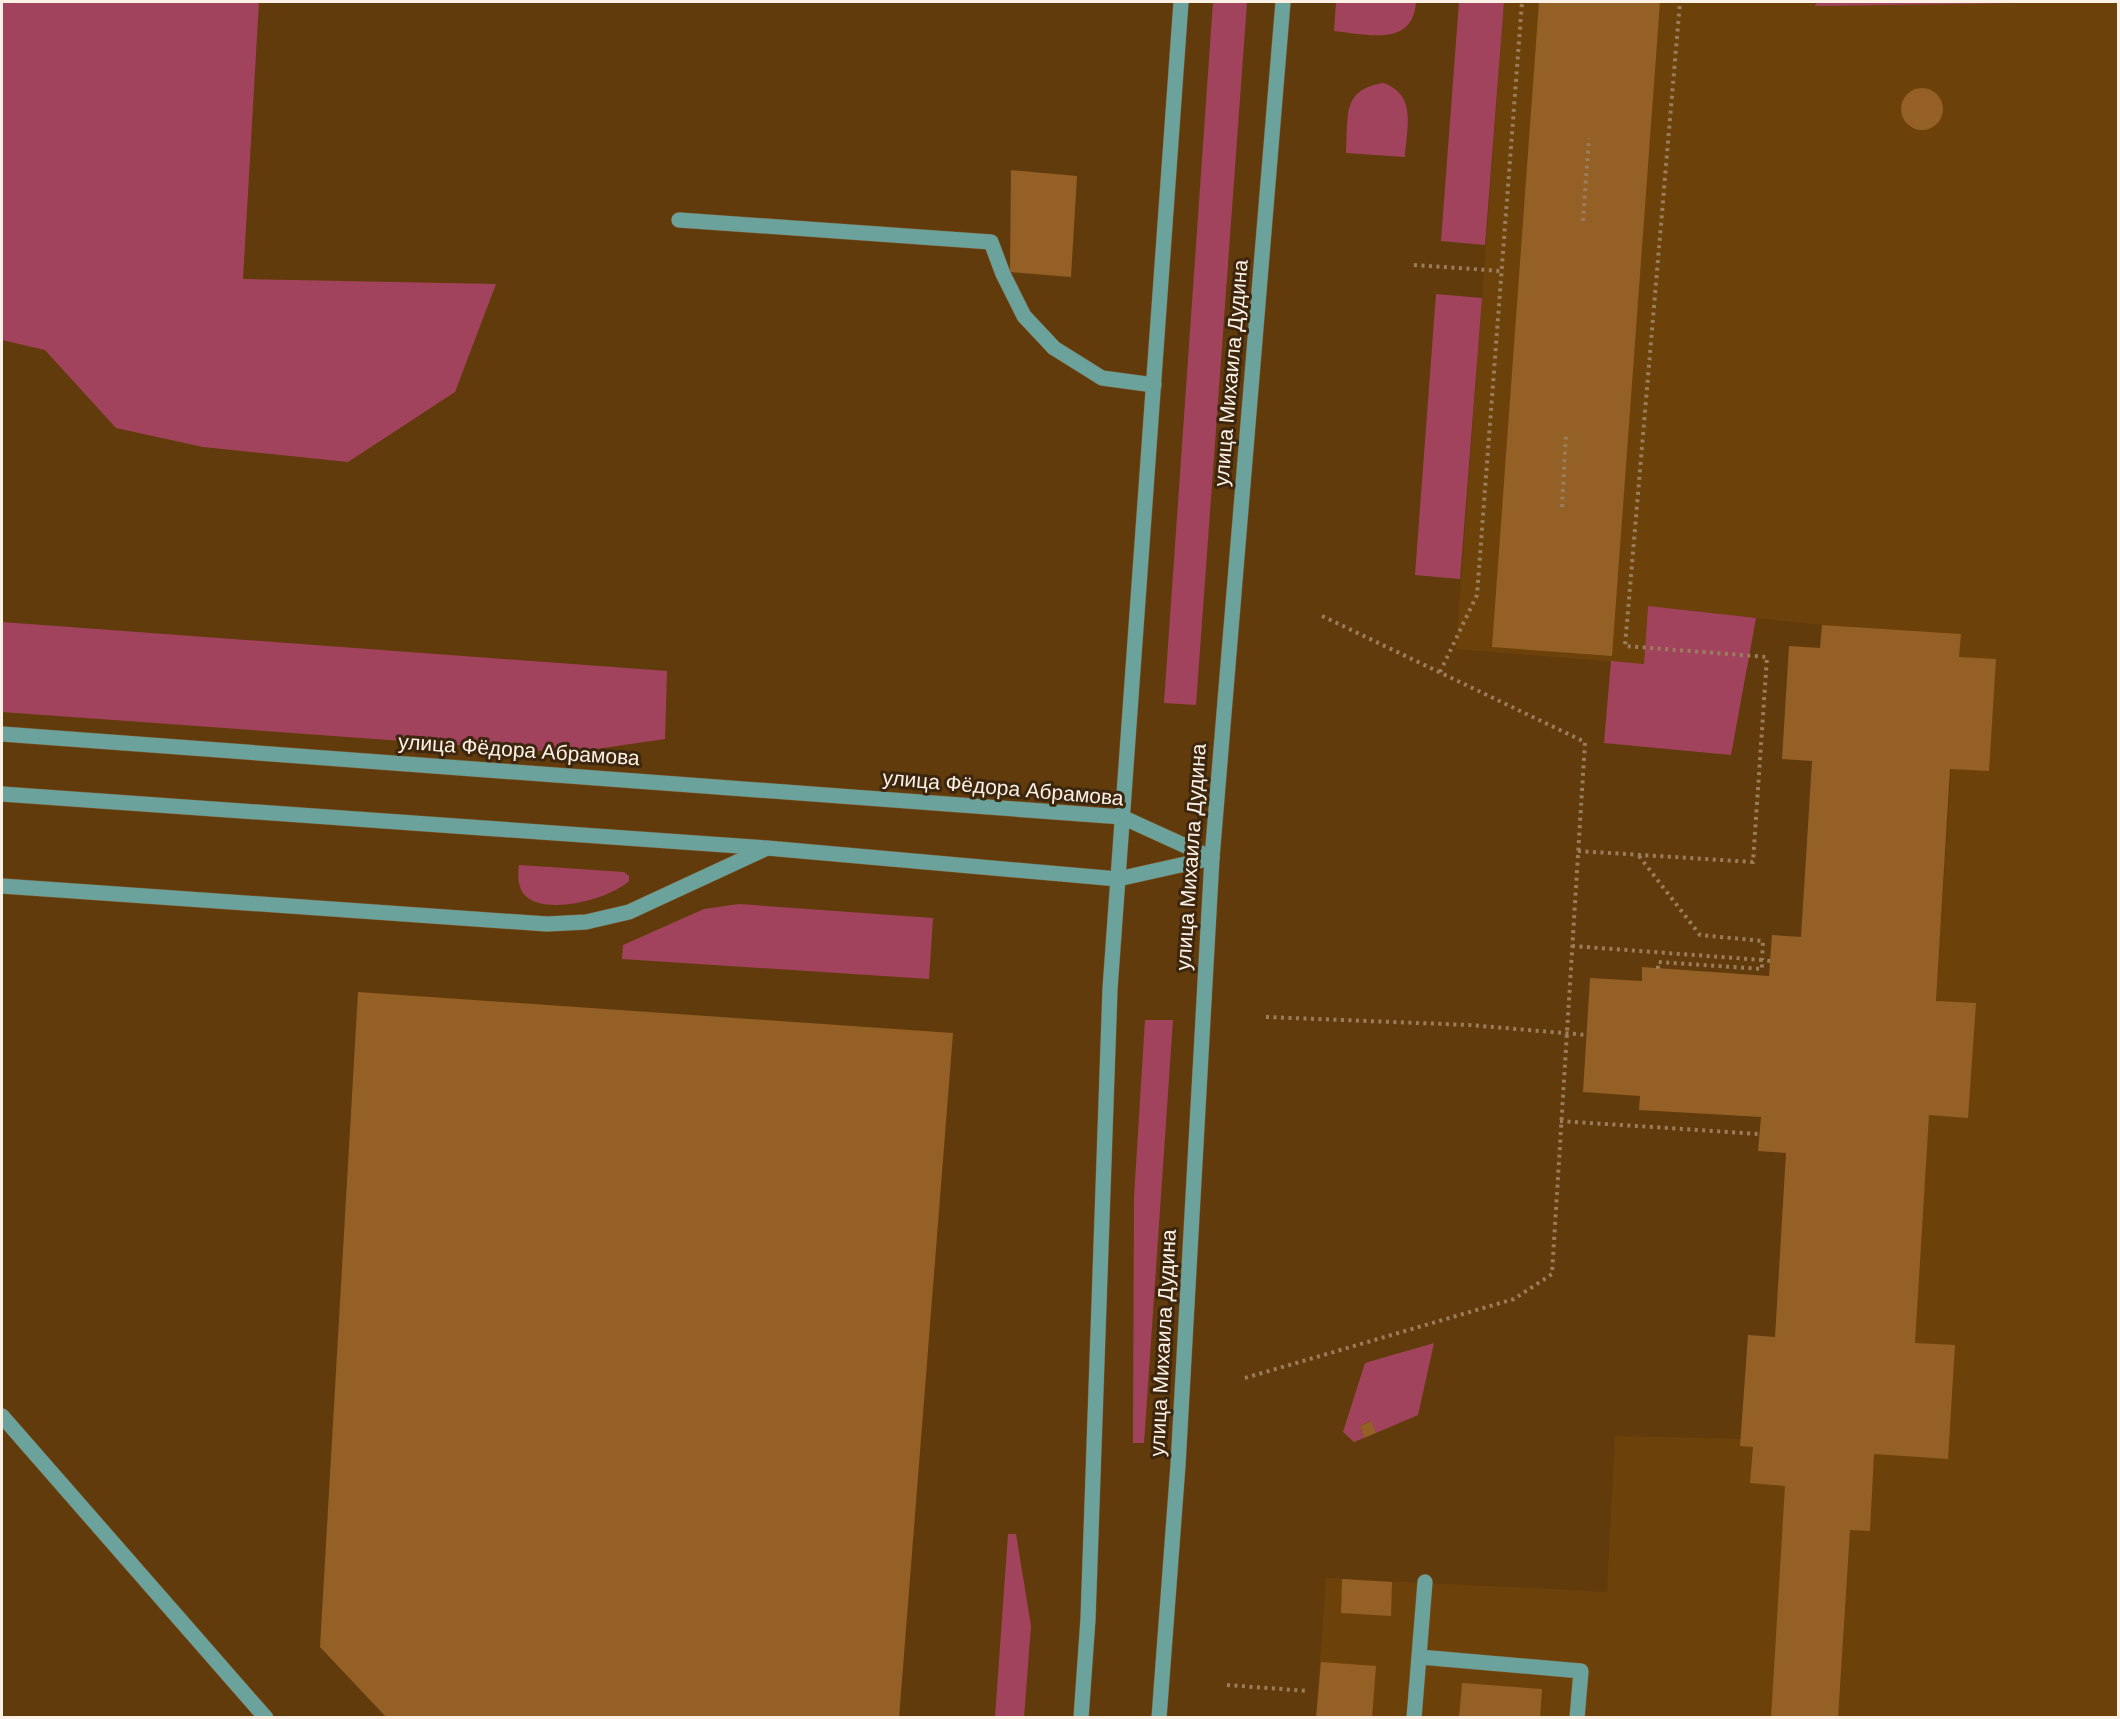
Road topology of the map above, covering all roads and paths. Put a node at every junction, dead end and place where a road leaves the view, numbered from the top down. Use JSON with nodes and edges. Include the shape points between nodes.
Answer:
{"nodes":[{"id":1,"x":1181,"y":2,"type":"edge"},
{"id":2,"x":1283,"y":2,"type":"edge"},
{"id":3,"x":1522,"y":2,"type":"edge"},
{"id":4,"x":1680,"y":2,"type":"edge"},
{"id":5,"x":1589,"y":138,"type":"dead end"},
{"id":6,"x":679,"y":220,"type":"dead end"},
{"id":7,"x":1583,"y":221,"type":"dead end"},
{"id":8,"x":1414,"y":265,"type":"dead end"},
{"id":9,"x":1501,"y":271,"type":"junction"},
{"id":10,"x":1154,"y":385,"type":"junction"},
{"id":11,"x":1566,"y":434,"type":"dead end"},
{"id":12,"x":1562,"y":507,"type":"dead end"},
{"id":13,"x":1318,"y":614,"type":"dead end"},
{"id":14,"x":1440,"y":672,"type":"junction"},
{"id":15,"x":2,"y":734,"type":"edge"},
{"id":16,"x":2,"y":794,"type":"edge"},
{"id":17,"x":1122,"y":817,"type":"junction"},
{"id":18,"x":767,"y":848,"type":"junction"},
{"id":19,"x":1578,"y":851,"type":"junction"},
{"id":20,"x":1638,"y":855,"type":"junction"},
{"id":21,"x":1212,"y":858,"type":"junction"},
{"id":22,"x":1118,"y":879,"type":"junction"},
{"id":23,"x":2,"y":885,"type":"edge"},
{"id":24,"x":1572,"y":946,"type":"junction"},
{"id":25,"x":1762,"y":960,"type":"junction"},
{"id":26,"x":1770,"y":961,"type":"dead end"},
{"id":27,"x":1658,"y":969,"type":"dead end"},
{"id":28,"x":1266,"y":1017,"type":"dead end"},
{"id":29,"x":1566,"y":1032,"type":"junction"},
{"id":30,"x":1587,"y":1035,"type":"dead end"},
{"id":31,"x":1560,"y":1121,"type":"junction"},
{"id":32,"x":1759,"y":1134,"type":"dead end"},
{"id":33,"x":1245,"y":1378,"type":"dead end"},
{"id":34,"x":2,"y":1416,"type":"edge"},
{"id":35,"x":1425,"y":1582,"type":"dead end"},
{"id":36,"x":1420,"y":1657,"type":"junction"},
{"id":37,"x":1227,"y":1685,"type":"dead end"},
{"id":38,"x":1308,"y":1691,"type":"dead end"},
{"id":39,"x":266,"y":1718,"type":"edge"},
{"id":40,"x":1081,"y":1718,"type":"edge"},
{"id":41,"x":1159,"y":1718,"type":"edge"},
{"id":42,"x":1414,"y":1718,"type":"edge"},
{"id":43,"x":1577,"y":1718,"type":"edge"}],
"edges":[{"from":1,"to":10,"type":"street"},
{"from":2,"to":21,"type":"street","name":"улица Михаила Дудина"},
{"from":3,"to":9,"type":"path"},
{"from":4,"to":20,"type":"path","via":[[1625,646],[1767,657],[1753,862]]},
{"from":5,"to":7,"type":"path"},
{"from":6,"to":10,"type":"street","via":[[992,242],[1024,316],[1054,348],[1102,378]]},
{"from":8,"to":9,"type":"path"},
{"from":9,"to":14,"type":"path","via":[[1477,595]]},
{"from":10,"to":17,"type":"street"},
{"from":11,"to":12,"type":"path"},
{"from":13,"to":14,"type":"path"},
{"from":14,"to":19,"type":"path","via":[[1585,742]]},
{"from":15,"to":17,"type":"street","name":"улица Фёдора Абрамова"},
{"from":16,"to":18,"type":"street"},
{"from":17,"to":21,"type":"street","name":"улица Фёдора Абрамова"},
{"from":17,"to":22,"type":"street"},
{"from":18,"to":22,"type":"street"},
{"from":18,"to":23,"type":"street","via":[[629,912],[586,922],[547,924]]},
{"from":19,"to":20,"type":"path"},
{"from":19,"to":24,"type":"path"},
{"from":20,"to":25,"type":"path","via":[[1700,935],[1763,941]]},
{"from":21,"to":22,"type":"street"},
{"from":21,"to":41,"type":"street","name":"улица Михаила Дудина","via":[[1178,1465]]},
{"from":22,"to":40,"type":"street","via":[[1110,989],[1088,1619]]},
{"from":24,"to":25,"type":"path"},
{"from":24,"to":29,"type":"path"},
{"from":25,"to":26,"type":"path"},
{"from":25,"to":27,"type":"path","via":[[1762,969],[1659,962]]},
{"from":28,"to":29,"type":"path"},
{"from":29,"to":30,"type":"path"},
{"from":29,"to":31,"type":"path"},
{"from":31,"to":32,"type":"path"},
{"from":31,"to":33,"type":"path","via":[[1551,1274],[1514,1299]]},
{"from":34,"to":39,"type":"street"},
{"from":35,"to":36,"type":"street"},
{"from":36,"to":42,"type":"street"},
{"from":36,"to":43,"type":"street","via":[[1581,1671]]},
{"from":37,"to":38,"type":"path"}]}
